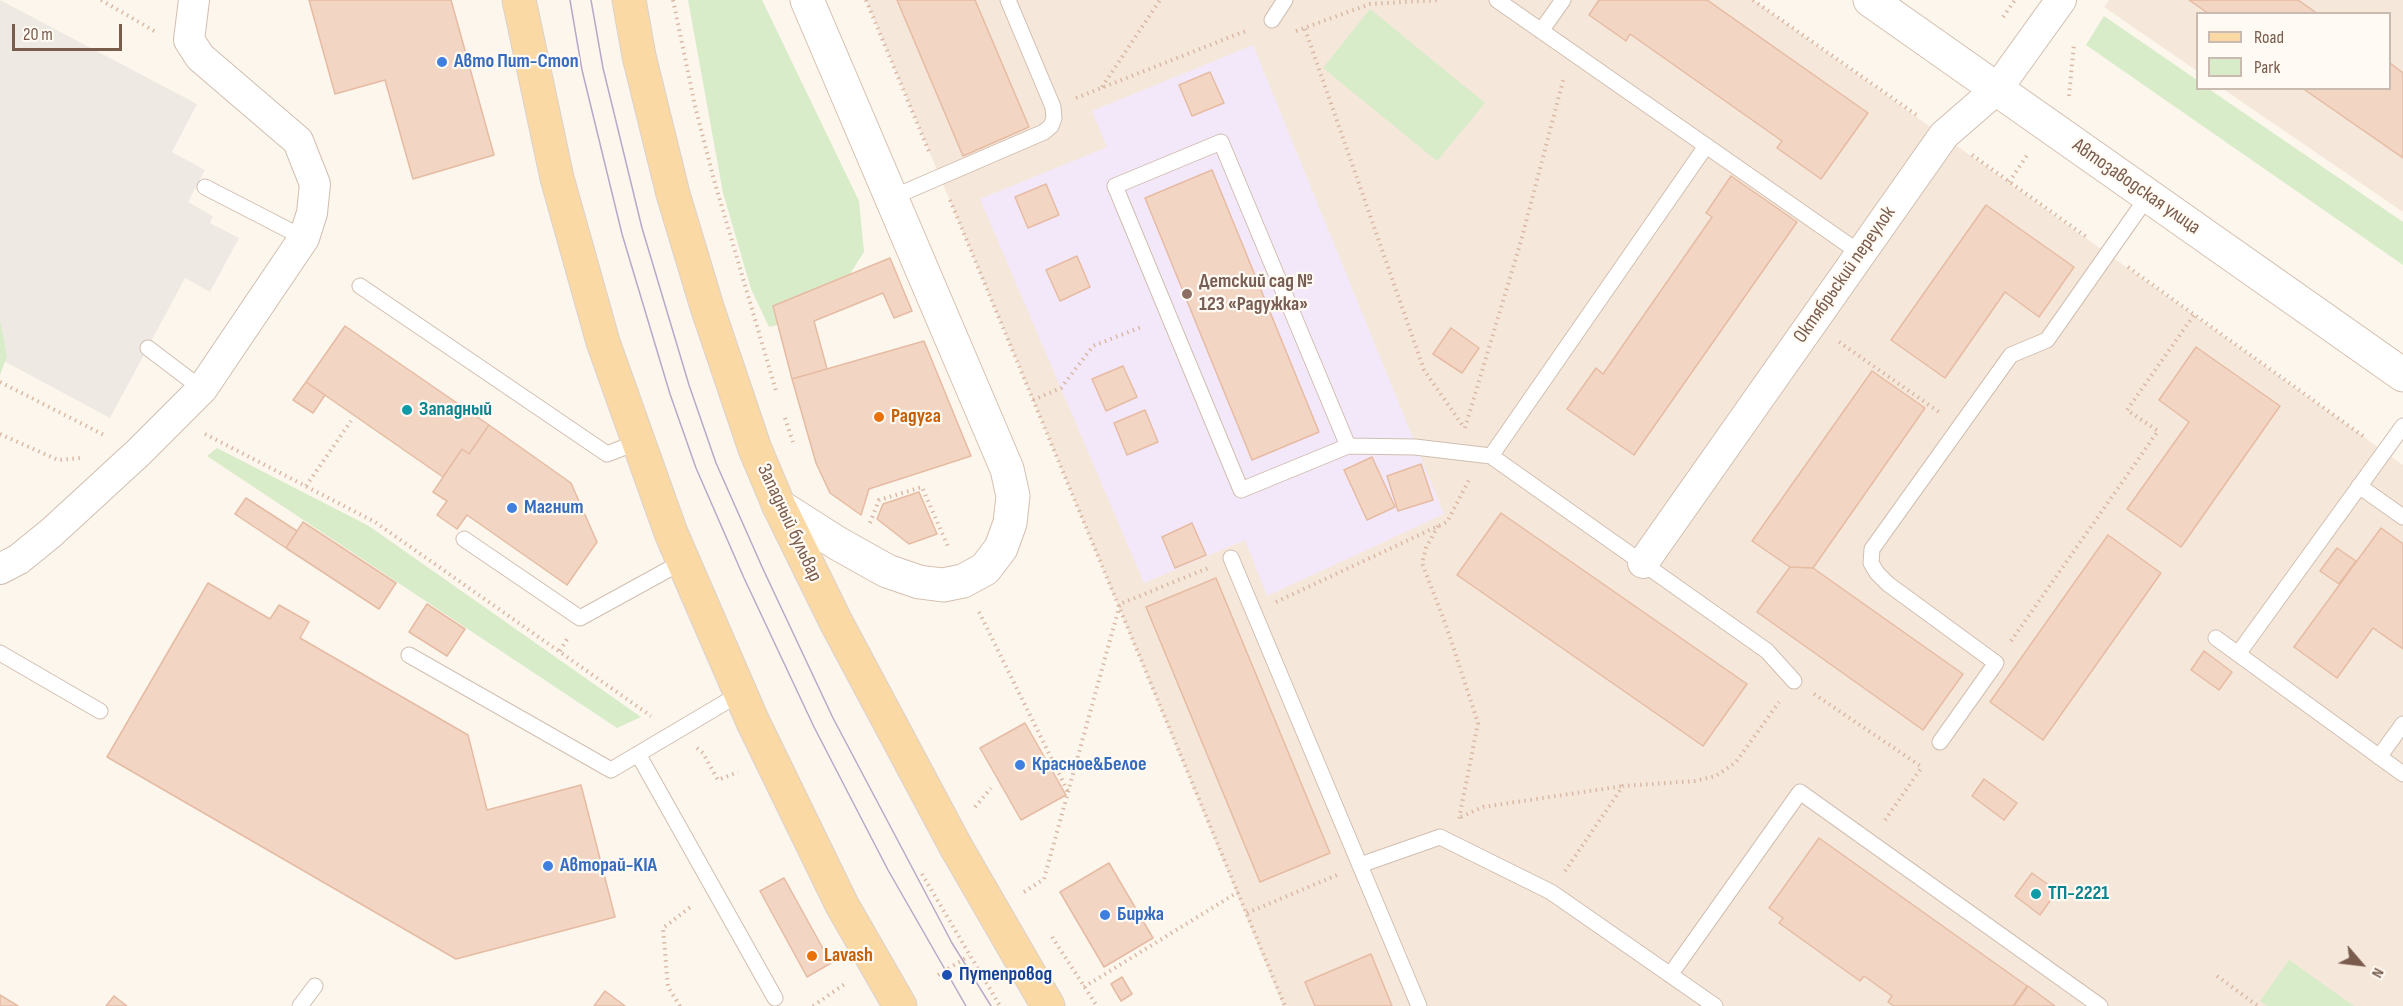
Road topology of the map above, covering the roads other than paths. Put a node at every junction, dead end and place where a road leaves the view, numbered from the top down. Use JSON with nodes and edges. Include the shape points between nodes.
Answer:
{"nodes":[{"id":1,"x":194,"y":0,"type":"edge"},
{"id":2,"x":519,"y":0,"type":"edge"},
{"id":3,"x":629,"y":0,"type":"edge"},
{"id":4,"x":807,"y":0,"type":"edge"},
{"id":5,"x":1008,"y":0,"type":"edge"},
{"id":6,"x":1285,"y":0,"type":"edge"},
{"id":7,"x":1497,"y":0,"type":"edge"},
{"id":8,"x":1563,"y":0,"type":"edge"},
{"id":9,"x":1870,"y":0,"type":"edge"},
{"id":10,"x":2061,"y":0,"type":"edge"},
{"id":11,"x":1272,"y":20,"type":"road end"},
{"id":12,"x":1541,"y":31,"type":"junction"},
{"id":13,"x":1997,"y":89,"type":"junction"},
{"id":14,"x":1706,"y":146,"type":"junction"},
{"id":15,"x":205,"y":187,"type":"dead end"},
{"id":16,"x":2148,"y":196,"type":"junction"},
{"id":17,"x":891,"y":198,"type":"junction"},
{"id":18,"x":304,"y":238,"type":"junction"},
{"id":19,"x":1860,"y":253,"type":"junction"},
{"id":20,"x":360,"y":286,"type":"dead end"},
{"id":21,"x":148,"y":348,"type":"dead end"},
{"id":22,"x":2403,"y":375,"type":"edge"},
{"id":23,"x":202,"y":389,"type":"junction"},
{"id":24,"x":2403,"y":426,"type":"edge"},
{"id":25,"x":638,"y":442,"type":"junction"},
{"id":26,"x":1348,"y":446,"type":"junction"},
{"id":27,"x":1487,"y":455,"type":"junction"},
{"id":28,"x":2359,"y":486,"type":"junction"},
{"id":29,"x":779,"y":506,"type":"junction"},
{"id":30,"x":2403,"y":518,"type":"edge"},
{"id":31,"x":464,"y":539,"type":"dead end"},
{"id":32,"x":1231,"y":558,"type":"road end"},
{"id":33,"x":682,"y":562,"type":"junction"},
{"id":34,"x":1643,"y":563,"type":"junction"},
{"id":35,"x":0,"y":569,"type":"edge"},
{"id":36,"x":2216,"y":638,"type":"dead end"},
{"id":37,"x":0,"y":653,"type":"edge"},
{"id":38,"x":2238,"y":654,"type":"junction"},
{"id":39,"x":408,"y":655,"type":"dead end"},
{"id":40,"x":1794,"y":681,"type":"road end"},
{"id":41,"x":741,"y":693,"type":"junction"},
{"id":42,"x":100,"y":711,"type":"dead end"},
{"id":43,"x":2403,"y":724,"type":"edge"},
{"id":44,"x":1940,"y":742,"type":"road end"},
{"id":45,"x":638,"y":754,"type":"junction"},
{"id":46,"x":2379,"y":757,"type":"junction"},
{"id":47,"x":2403,"y":774,"type":"edge"},
{"id":48,"x":1360,"y":865,"type":"junction"},
{"id":49,"x":1670,"y":975,"type":"junction"},
{"id":50,"x":315,"y":986,"type":"dead end"},
{"id":51,"x":775,"y":998,"type":"dead end"},
{"id":52,"x":300,"y":1006,"type":"edge"},
{"id":53,"x":900,"y":1006,"type":"edge"},
{"id":54,"x":1048,"y":1006,"type":"edge"},
{"id":55,"x":1419,"y":1006,"type":"edge"},
{"id":56,"x":1715,"y":1006,"type":"edge"},
{"id":57,"x":2100,"y":1006,"type":"edge"}],
"edges":[{"from":1,"to":18,"type":"street","via":[[189,40],[200,57],[298,141],[315,184]]},
{"from":2,"to":25,"type":"main road","via":[[557,178],[603,342]]},
{"from":3,"to":29,"type":"main road","name":"Западный бульвар","via":[[676,205],[754,449]]},
{"from":4,"to":17,"type":"street"},
{"from":5,"to":17,"type":"lane","via":[[1053,107],[1051,126]]},
{"from":6,"to":11,"type":"lane"},
{"from":7,"to":12,"type":"lane"},
{"from":8,"to":12,"type":"lane"},
{"from":9,"to":13,"type":"street","name":"Автозаводская улица"},
{"from":10,"to":13,"type":"street","name":"Октябрьский переулок"},
{"from":12,"to":14,"type":"lane"},
{"from":13,"to":16,"type":"street","name":"Автозаводская улица"},
{"from":13,"to":19,"type":"street","name":"Октябрьский переулок","via":[[1944,135]]},
{"from":14,"to":19,"type":"lane"},
{"from":14,"to":27,"type":"lane"},
{"from":15,"to":18,"type":"lane"},
{"from":16,"to":22,"type":"street","name":"Автозаводская улица"},
{"from":16,"to":44,"type":"lane","via":[[2046,340],[2011,355],[1872,549],[1871,563],[1888,584],[1996,663]]},
{"from":17,"to":29,"type":"street","via":[[1007,469],[1013,496],[1010,523],[1001,548],[985,569],[963,581],[943,585],[919,582],[887,571]]},
{"from":18,"to":23,"type":"street"},
{"from":19,"to":34,"type":"street","name":"Октябрьский переулок"},
{"from":20,"to":25,"type":"lane","via":[[607,454]]},
{"from":21,"to":23,"type":"lane"},
{"from":23,"to":35,"type":"street","via":[[51,533]]},
{"from":24,"to":28,"type":"lane"},
{"from":25,"to":33,"type":"main road"},
{"from":26,"to":26,"type":"lane","via":[[1241,490],[1115,186],[1221,141]]},
{"from":26,"to":27,"type":"lane","via":[[1415,447]]},
{"from":27,"to":34,"type":"lane"},
{"from":28,"to":30,"type":"lane"},
{"from":28,"to":38,"type":"lane"},
{"from":29,"to":54,"type":"main road","name":"Западный бульвар","via":[[956,847]]},
{"from":31,"to":33,"type":"lane","via":[[580,618]]},
{"from":32,"to":48,"type":"lane"},
{"from":33,"to":41,"type":"main road"},
{"from":34,"to":40,"type":"lane","via":[[1767,651]]},
{"from":36,"to":38,"type":"lane"},
{"from":37,"to":42,"type":"lane"},
{"from":38,"to":46,"type":"lane"},
{"from":39,"to":45,"type":"lane","via":[[611,770]]},
{"from":41,"to":45,"type":"lane"},
{"from":41,"to":53,"type":"main road","via":[[842,905]]},
{"from":43,"to":46,"type":"lane"},
{"from":45,"to":51,"type":"lane"},
{"from":46,"to":47,"type":"lane"},
{"from":48,"to":49,"type":"lane","via":[[1440,837],[1551,892]]},
{"from":48,"to":55,"type":"lane"},
{"from":49,"to":56,"type":"lane"},
{"from":49,"to":57,"type":"lane","via":[[1800,792]]},
{"from":50,"to":52,"type":"lane"}]}
